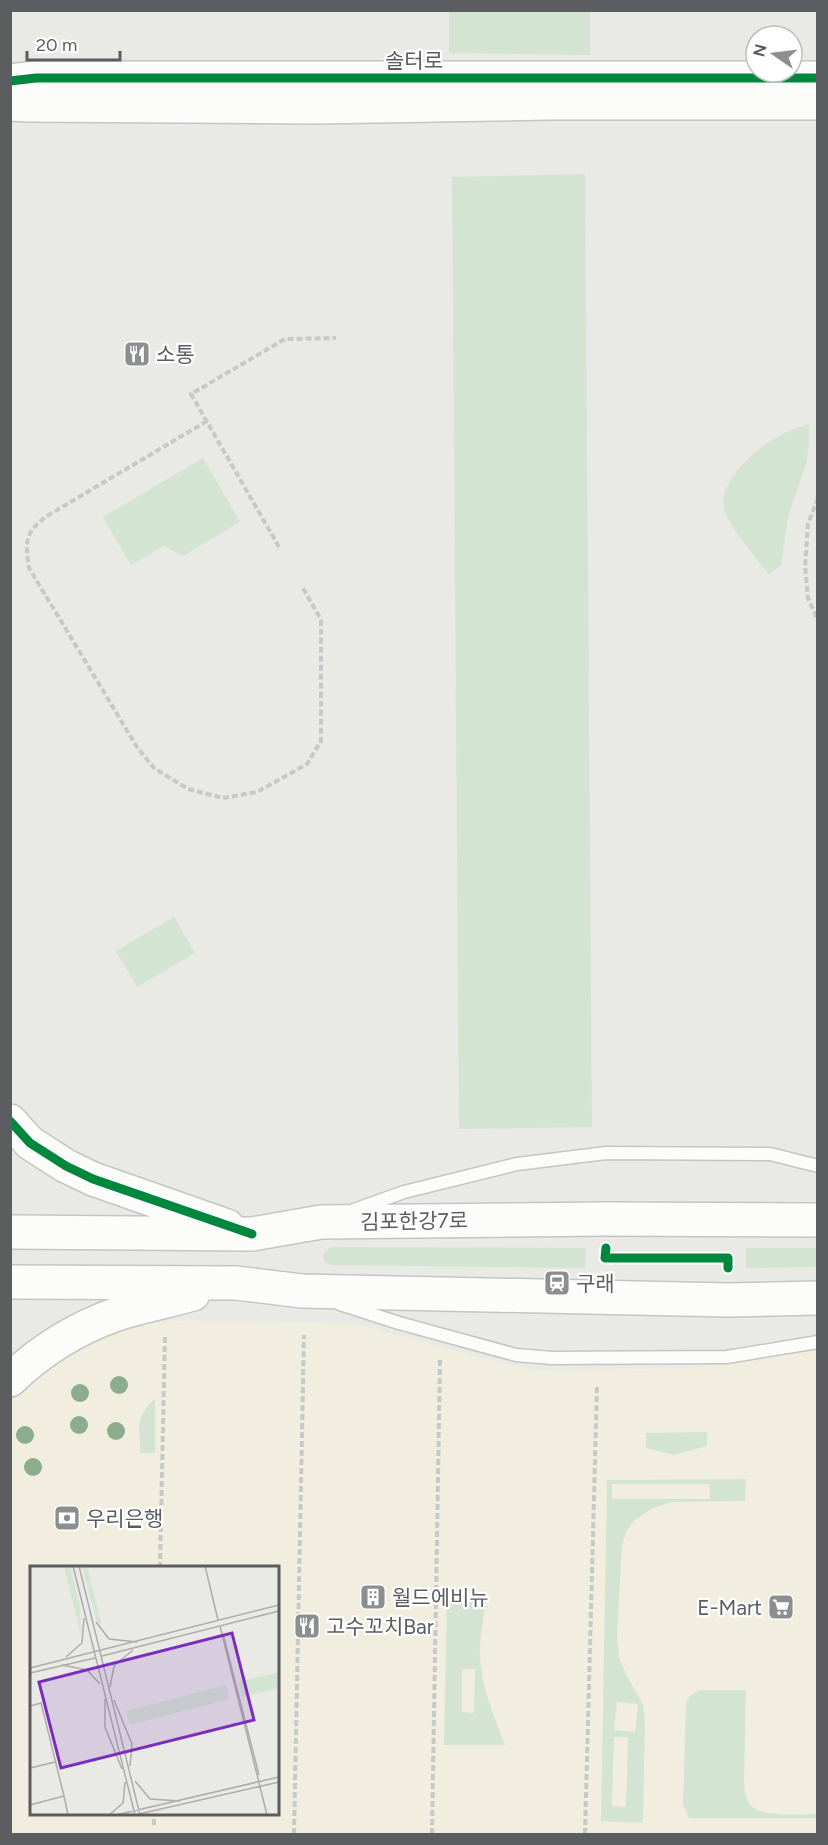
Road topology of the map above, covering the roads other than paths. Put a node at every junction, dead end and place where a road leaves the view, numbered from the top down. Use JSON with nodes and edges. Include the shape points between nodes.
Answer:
{"nodes":[{"id":1,"x":818,"y":78,"type":"edge"},
{"id":2,"x":10,"y":81,"type":"edge"},
{"id":3,"x":818,"y":103,"type":"edge"},
{"id":4,"x":10,"y":104,"type":"edge"},
{"id":5,"x":10,"y":1121,"type":"edge"},
{"id":6,"x":818,"y":1167,"type":"edge"},
{"id":7,"x":818,"y":1220,"type":"edge"},
{"id":8,"x":321,"y":1222,"type":"junction"},
{"id":9,"x":10,"y":1232,"type":"edge"},
{"id":10,"x":252,"y":1234,"type":"junction"},
{"id":11,"x":10,"y":1282,"type":"edge"},
{"id":12,"x":236,"y":1283,"type":"junction"},
{"id":13,"x":302,"y":1291,"type":"junction"},
{"id":14,"x":818,"y":1298,"type":"edge"},
{"id":15,"x":818,"y":1342,"type":"edge"},
{"id":16,"x":10,"y":1380,"type":"edge"}],
"edges":[{"from":1,"to":2,"type":"street","name":"솔터로"},
{"from":3,"to":4,"type":"street","via":[[549,102],[316,107]]},
{"from":5,"to":10,"type":"street","via":[[30,1143],[93,1179]]},
{"from":6,"to":8,"type":"lane","via":[[770,1154],[606,1153],[558,1158],[404,1192]]},
{"from":7,"to":8,"type":"street","name":"김포한강7로"},
{"from":8,"to":10,"type":"street","name":"김포한강7로"},
{"from":9,"to":10,"type":"street","name":"김포한강7로"},
{"from":11,"to":12,"type":"street"},
{"from":12,"to":13,"type":"street"},
{"from":12,"to":16,"type":"street","via":[[116,1315],[59,1342]]},
{"from":13,"to":14,"type":"street","via":[[728,1300]]},
{"from":13,"to":15,"type":"lane","via":[[516,1355],[726,1358]]}]}
